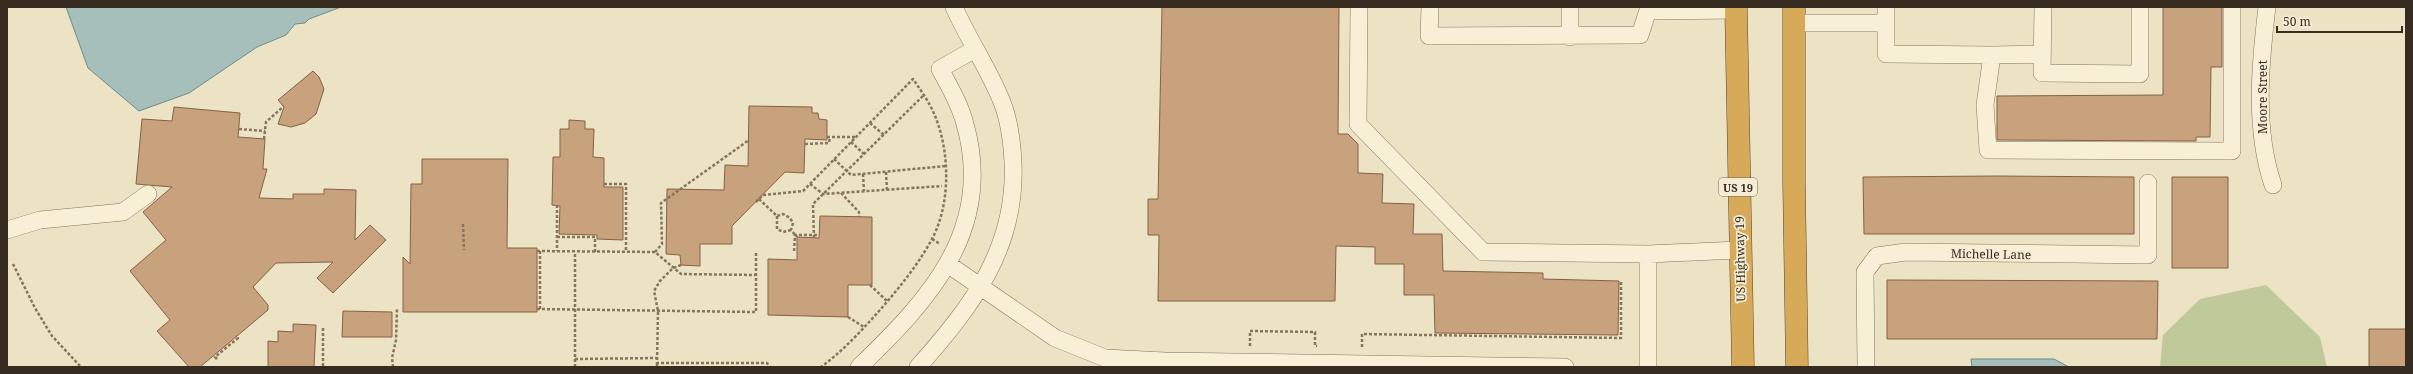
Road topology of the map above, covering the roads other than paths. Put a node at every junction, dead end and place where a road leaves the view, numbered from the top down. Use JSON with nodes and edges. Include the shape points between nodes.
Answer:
{"nodes":[{"id":1,"x":954,"y":7,"type":"edge"},
{"id":2,"x":1359,"y":7,"type":"edge"},
{"id":3,"x":1430,"y":7,"type":"edge"},
{"id":4,"x":1570,"y":7,"type":"edge"},
{"id":5,"x":2043,"y":7,"type":"edge"},
{"id":6,"x":2140,"y":7,"type":"edge"},
{"id":7,"x":2232,"y":7,"type":"edge"},
{"id":8,"x":2267,"y":7,"type":"edge"},
{"id":9,"x":1736,"y":8,"type":"edge"},
{"id":10,"x":1649,"y":9,"type":"edge"},
{"id":11,"x":1794,"y":15,"type":"edge"},
{"id":12,"x":1886,"y":15,"type":"edge"},
{"id":13,"x":1570,"y":37,"type":"junction"},
{"id":14,"x":975,"y":49,"type":"junction"},
{"id":15,"x":2042,"y":54,"type":"junction"},
{"id":16,"x":1992,"y":55,"type":"junction"},
{"id":17,"x":2148,"y":183,"type":"dead end"},
{"id":18,"x":2273,"y":185,"type":"dead end"},
{"id":19,"x":148,"y":194,"type":"dead end"},
{"id":20,"x":7,"y":230,"type":"edge"},
{"id":21,"x":1739,"y":250,"type":"junction"},
{"id":22,"x":1648,"y":254,"type":"junction"},
{"id":23,"x":951,"y":259,"type":"junction"},
{"id":24,"x":981,"y":288,"type":"junction"},
{"id":25,"x":859,"y":367,"type":"edge"},
{"id":26,"x":918,"y":367,"type":"edge"},
{"id":27,"x":1565,"y":367,"type":"edge"},
{"id":28,"x":1648,"y":367,"type":"edge"},
{"id":29,"x":1743,"y":367,"type":"edge"},
{"id":30,"x":1797,"y":367,"type":"edge"},
{"id":31,"x":1866,"y":367,"type":"edge"}],
"edges":[{"from":1,"to":14,"type":"street"},
{"from":2,"to":22,"type":"street","via":[[1358,124],[1483,252]]},
{"from":3,"to":13,"type":"street","via":[[1430,36]]},
{"from":4,"to":13,"type":"street"},
{"from":5,"to":15,"type":"street"},
{"from":6,"to":15,"type":"street","via":[[2140,74],[2042,73]]},
{"from":7,"to":16,"type":"street","via":[[2232,151],[1988,150],[1985,105]]},
{"from":8,"to":18,"type":"street","name":"Moore Street","via":[[2262,63],[2261,129],[2266,165]]},
{"from":9,"to":10,"type":"street"},
{"from":9,"to":21,"type":"highway","name":"US Highway 19","number":"US 19"},
{"from":10,"to":13,"type":"street","via":[[1640,35]]},
{"from":11,"to":12,"type":"street"},
{"from":11,"to":30,"type":"highway"},
{"from":12,"to":16,"type":"street","via":[[1886,54]]},
{"from":14,"to":23,"type":"street","via":[[940,69],[965,122],[973,168],[962,237]]},
{"from":14,"to":24,"type":"street","via":[[1002,102],[1012,151],[1014,179],[1006,227],[992,268]]},
{"from":15,"to":16,"type":"street"},
{"from":17,"to":31,"type":"street","name":"Michelle Lane","via":[[2148,255],[1906,252],[1878,256],[1866,272]]},
{"from":19,"to":20,"type":"street","via":[[123,212],[40,220]]},
{"from":21,"to":22,"type":"street"},
{"from":21,"to":29,"type":"highway","name":"US Highway 19","number":"US 19"},
{"from":22,"to":28,"type":"street"},
{"from":23,"to":24,"type":"street"},
{"from":23,"to":25,"type":"street","via":[[916,308]]},
{"from":24,"to":26,"type":"street"},
{"from":24,"to":27,"type":"street","via":[[1055,338],[1105,358]]}]}
